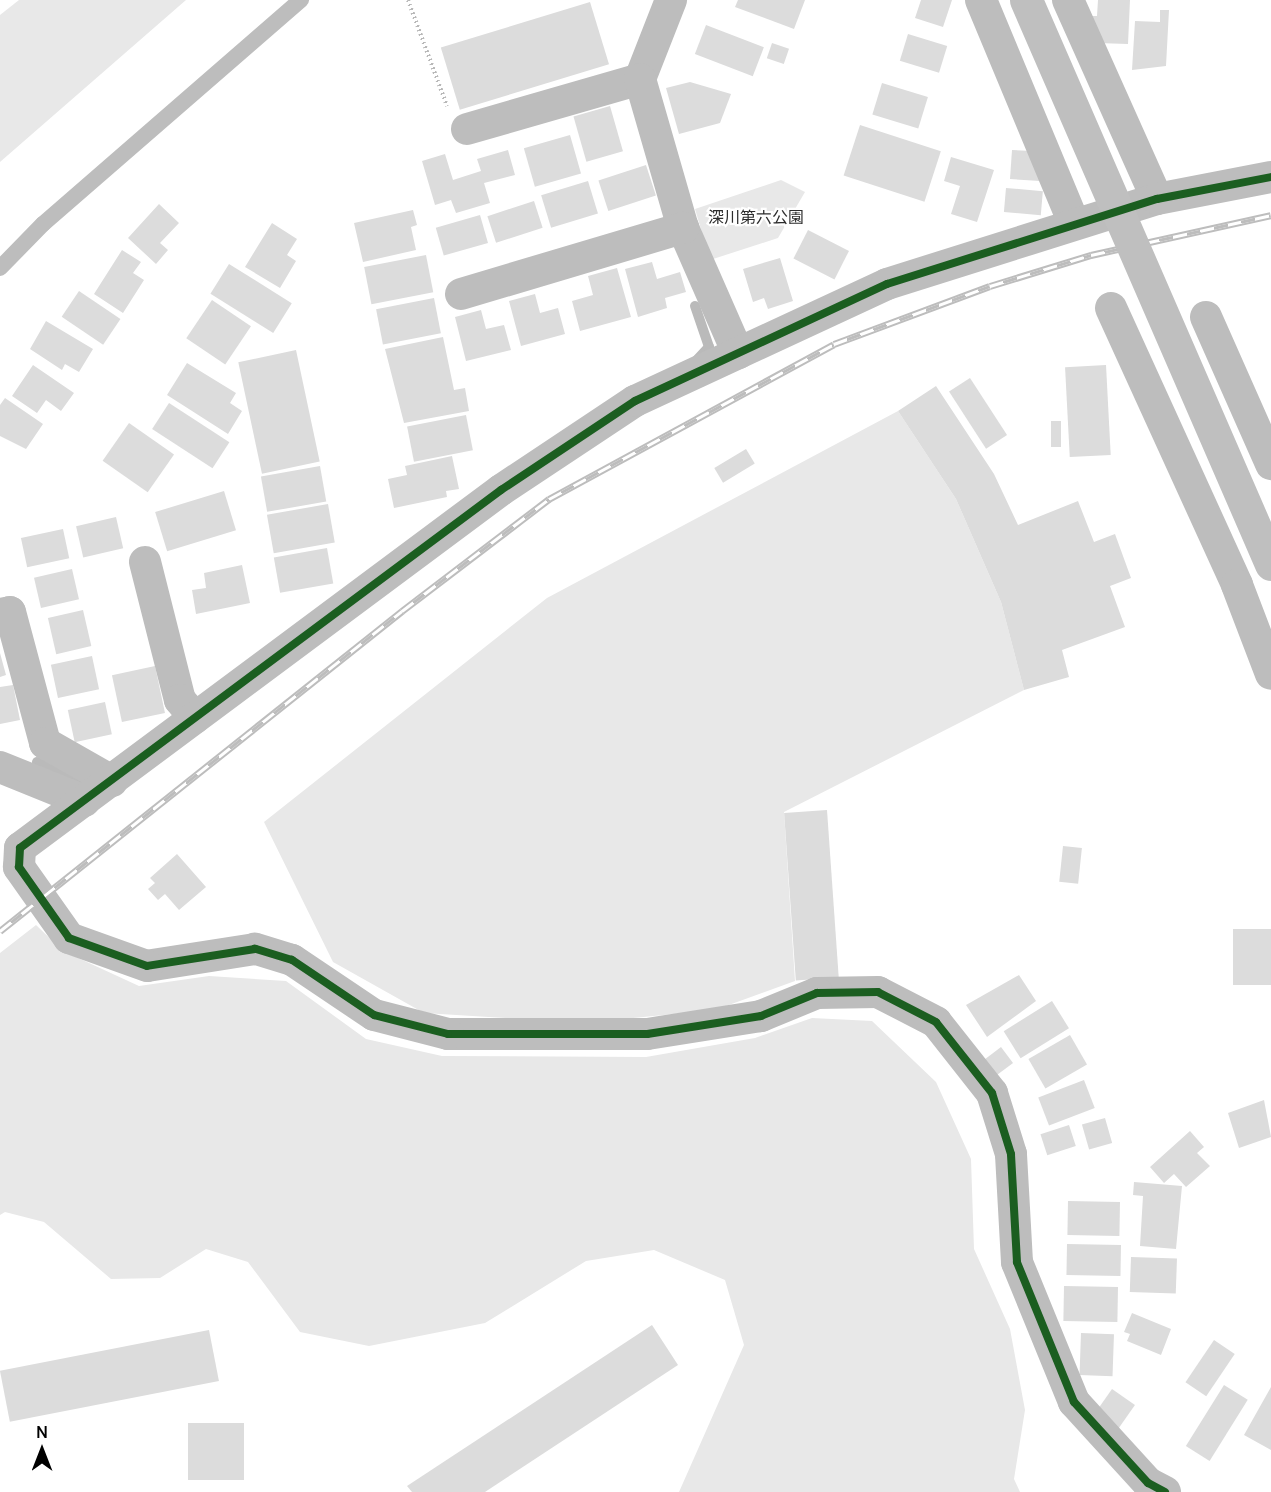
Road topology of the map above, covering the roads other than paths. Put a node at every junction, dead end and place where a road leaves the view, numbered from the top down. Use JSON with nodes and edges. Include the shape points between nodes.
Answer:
{"nodes":[{"id":1,"x":301,"y":0,"type":"edge"},
{"id":2,"x":671,"y":0,"type":"edge"},
{"id":3,"x":981,"y":0,"type":"edge"},
{"id":4,"x":1026,"y":0,"type":"edge"},
{"id":5,"x":1068,"y":0,"type":"edge"},
{"id":6,"x":640,"y":79,"type":"junction"},
{"id":7,"x":467,"y":129,"type":"dead end"},
{"id":8,"x":1271,"y":177,"type":"edge"},
{"id":9,"x":1157,"y":199,"type":"junction"},
{"id":10,"x":1074,"y":223,"type":"junction"},
{"id":11,"x":683,"y":228,"type":"junction"},
{"id":12,"x":0,"y":268,"type":"edge"},
{"id":13,"x":461,"y":294,"type":"dead end"},
{"id":14,"x":1111,"y":308,"type":"dead end"},
{"id":15,"x":1206,"y":317,"type":"dead end"},
{"id":16,"x":738,"y":353,"type":"junction"},
{"id":17,"x":1271,"y":464,"type":"edge"},
{"id":18,"x":145,"y":562,"type":"dead end"},
{"id":19,"x":1271,"y":564,"type":"edge"},
{"id":20,"x":0,"y":614,"type":"edge"},
{"id":21,"x":1271,"y":674,"type":"edge"},
{"id":22,"x":195,"y":718,"type":"junction"},
{"id":23,"x":0,"y":767,"type":"edge"},
{"id":24,"x":112,"y":781,"type":"junction"},
{"id":25,"x":84,"y":801,"type":"junction"},
{"id":26,"x":1165,"y":1492,"type":"edge"}],
"edges":[{"from":1,"to":12,"type":"lane","via":[[52,216]]},
{"from":2,"to":6,"type":"street"},
{"from":3,"to":10,"type":"street"},
{"from":4,"to":19,"type":"street","bridge":true},
{"from":5,"to":9,"type":"street"},
{"from":6,"to":7,"type":"street"},
{"from":6,"to":11,"type":"street"},
{"from":8,"to":9,"type":"street"},
{"from":9,"to":10,"type":"street"},
{"from":10,"to":16,"type":"street","via":[[887,284]]},
{"from":11,"to":13,"type":"street"},
{"from":11,"to":16,"type":"street"},
{"from":14,"to":21,"type":"street","via":[[1237,585]]},
{"from":15,"to":17,"type":"street"},
{"from":16,"to":22,"type":"street","via":[[635,401],[501,490]]},
{"from":18,"to":22,"type":"street","via":[[180,700]]},
{"from":20,"to":24,"type":"street","via":[[10,612],[45,743]]},
{"from":22,"to":24,"type":"street"},
{"from":23,"to":25,"type":"street"},
{"from":24,"to":25,"type":"street"},
{"from":25,"to":26,"type":"street","via":[[20,848],[19,867],[69,938],[147,966],[255,949],[292,960],[374,1015],[448,1034],[647,1034],[761,1016],[817,993],[878,992],[936,1022],[992,1094],[1011,1154],[1017,1262],[1074,1402],[1148,1483]]}]}
